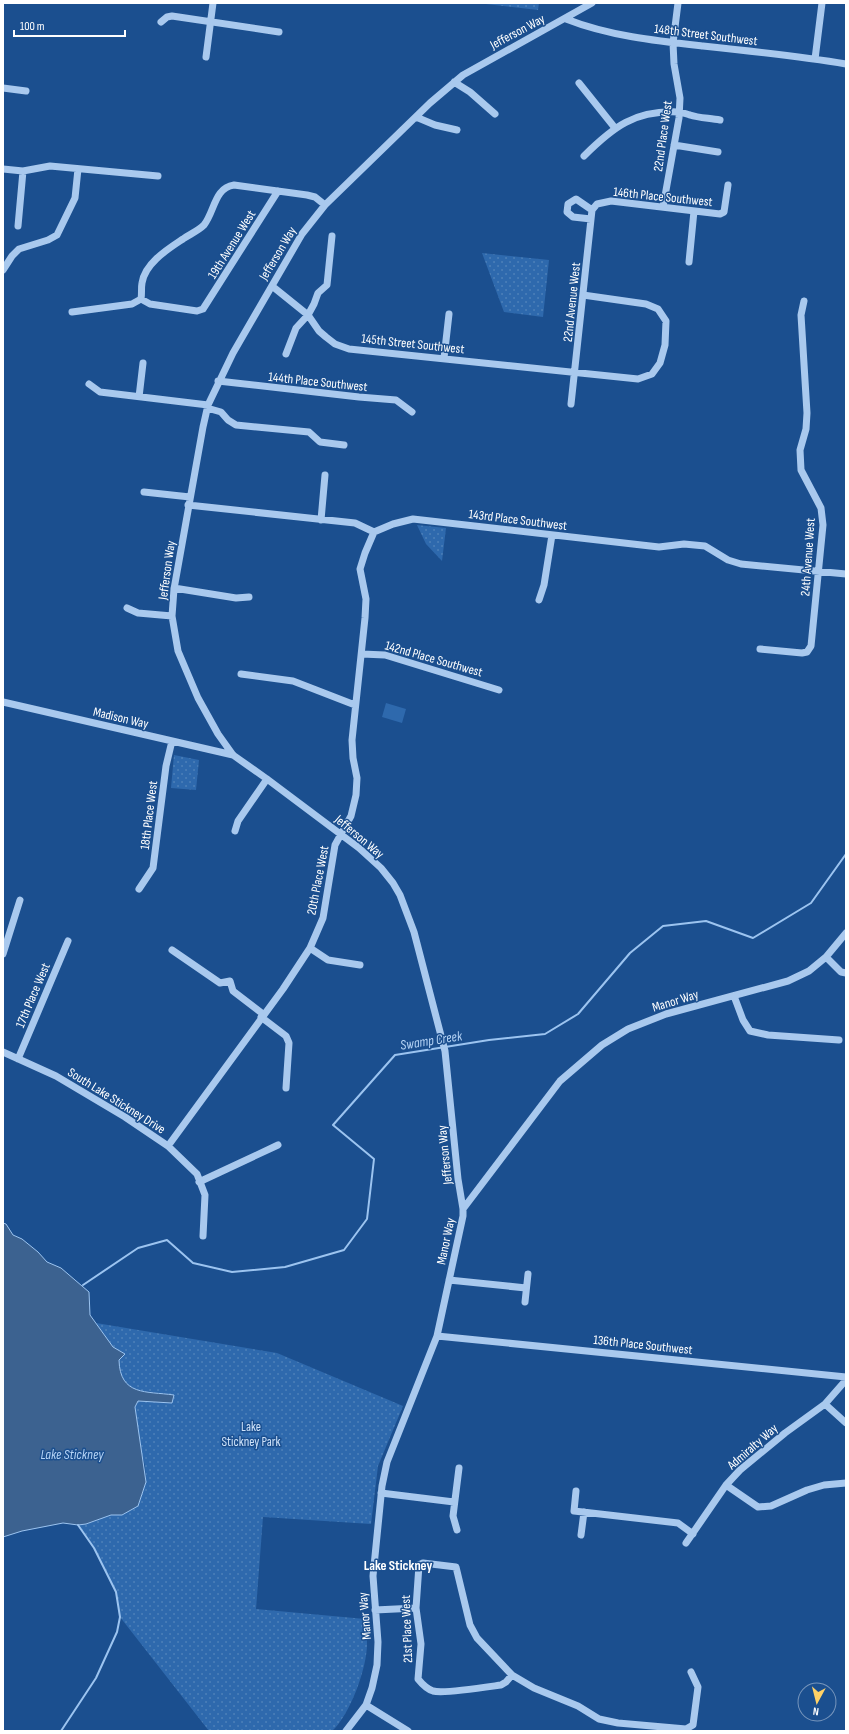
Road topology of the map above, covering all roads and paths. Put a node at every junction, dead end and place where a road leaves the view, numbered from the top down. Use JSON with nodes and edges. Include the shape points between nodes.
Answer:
{"nodes":[{"id":1,"x":213,"y":3,"type":"edge"},
{"id":2,"x":591,"y":3,"type":"edge"},
{"id":3,"x":678,"y":3,"type":"edge"},
{"id":4,"x":822,"y":3,"type":"edge"},
{"id":5,"x":566,"y":19,"type":"junction"},
{"id":6,"x":211,"y":21,"type":"junction"},
{"id":7,"x":161,"y":22,"type":"dead end"},
{"id":8,"x":279,"y":32,"type":"dead end"},
{"id":9,"x":673,"y":43,"type":"junction"},
{"id":10,"x":206,"y":57,"type":"dead end"},
{"id":11,"x":815,"y":59,"type":"junction"},
{"id":12,"x":846,"y":64,"type":"edge"},
{"id":13,"x":454,"y":82,"type":"junction"},
{"id":14,"x":579,"y":83,"type":"dead end"},
{"id":15,"x":3,"y":88,"type":"edge"},
{"id":16,"x":26,"y":91,"type":"dead end"},
{"id":17,"x":679,"y":112,"type":"junction"},
{"id":18,"x":495,"y":114,"type":"dead end"},
{"id":19,"x":416,"y":117,"type":"junction"},
{"id":20,"x":720,"y":120,"type":"dead end"},
{"id":21,"x":615,"y":128,"type":"junction"},
{"id":22,"x":457,"y":130,"type":"dead end"},
{"id":23,"x":674,"y":145,"type":"junction"},
{"id":24,"x":718,"y":152,"type":"dead end"},
{"id":25,"x":584,"y":156,"type":"dead end"},
{"id":26,"x":3,"y":168,"type":"edge"},
{"id":27,"x":78,"y":169,"type":"junction"},
{"id":28,"x":23,"y":171,"type":"junction"},
{"id":29,"x":158,"y":176,"type":"dead end"},
{"id":30,"x":728,"y":185,"type":"dead end"},
{"id":31,"x":278,"y":191,"type":"junction"},
{"id":32,"x":325,"y":205,"type":"junction"},
{"id":33,"x":595,"y":207,"type":"junction"},
{"id":34,"x":663,"y":208,"type":"junction"},
{"id":35,"x":694,"y":211,"type":"junction"},
{"id":36,"x":591,"y":219,"type":"junction"},
{"id":37,"x":18,"y":226,"type":"dead end"},
{"id":38,"x":332,"y":236,"type":"dead end"},
{"id":39,"x":689,"y":262,"type":"dead end"},
{"id":40,"x":3,"y":270,"type":"edge"},
{"id":41,"x":272,"y":286,"type":"junction"},
{"id":42,"x":583,"y":295,"type":"junction"},
{"id":43,"x":141,"y":299,"type":"junction"},
{"id":44,"x":804,"y":301,"type":"dead end"},
{"id":45,"x":72,"y":312,"type":"dead end"},
{"id":46,"x":449,"y":314,"type":"dead end"},
{"id":47,"x":308,"y":315,"type":"junction"},
{"id":48,"x":286,"y":354,"type":"dead end"},
{"id":49,"x":444,"y":358,"type":"junction"},
{"id":50,"x":143,"y":363,"type":"dead end"},
{"id":51,"x":575,"y":372,"type":"junction"},
{"id":52,"x":218,"y":381,"type":"junction"},
{"id":53,"x":89,"y":384,"type":"dead end"},
{"id":54,"x":139,"y":397,"type":"junction"},
{"id":55,"x":571,"y":404,"type":"dead end"},
{"id":56,"x":208,"y":406,"type":"junction"},
{"id":57,"x":412,"y":412,"type":"dead end"},
{"id":58,"x":344,"y":445,"type":"dead end"},
{"id":59,"x":324,"y":475,"type":"dead end"},
{"id":60,"x":144,"y":492,"type":"dead end"},
{"id":61,"x":190,"y":497,"type":"junction"},
{"id":62,"x":188,"y":505,"type":"junction"},
{"id":63,"x":320,"y":520,"type":"junction"},
{"id":64,"x":374,"y":532,"type":"junction"},
{"id":65,"x":552,"y":535,"type":"junction"},
{"id":66,"x":819,"y":572,"type":"junction"},
{"id":67,"x":846,"y":574,"type":"edge"},
{"id":68,"x":174,"y":588,"type":"junction"},
{"id":69,"x":249,"y":597,"type":"dead end"},
{"id":70,"x":539,"y":600,"type":"dead end"},
{"id":71,"x":127,"y":608,"type":"dead end"},
{"id":72,"x":172,"y":616,"type":"junction"},
{"id":73,"x":760,"y":649,"type":"dead end"},
{"id":74,"x":362,"y":654,"type":"junction"},
{"id":75,"x":241,"y":674,"type":"dead end"},
{"id":76,"x":499,"y":690,"type":"dead end"},
{"id":77,"x":3,"y":702,"type":"edge"},
{"id":78,"x":355,"y":706,"type":"junction"},
{"id":79,"x":172,"y":741,"type":"junction"},
{"id":80,"x":233,"y":755,"type":"junction"},
{"id":81,"x":267,"y":779,"type":"junction"},
{"id":82,"x":235,"y":831,"type":"dead end"},
{"id":83,"x":341,"y":834,"type":"junction"},
{"id":84,"x":139,"y":889,"type":"dead end"},
{"id":85,"x":20,"y":900,"type":"dead end"},
{"id":86,"x":846,"y":933,"type":"edge"},
{"id":87,"x":68,"y":941,"type":"dead end"},
{"id":88,"x":310,"y":948,"type":"junction"},
{"id":89,"x":172,"y":950,"type":"dead end"},
{"id":90,"x":3,"y":954,"type":"edge"},
{"id":91,"x":826,"y":957,"type":"junction"},
{"id":92,"x":360,"y":965,"type":"dead end"},
{"id":93,"x":846,"y":973,"type":"edge"},
{"id":94,"x":734,"y":996,"type":"junction"},
{"id":95,"x":262,"y":1015,"type":"junction"},
{"id":96,"x":838,"y":1040,"type":"dead end"},
{"id":97,"x":3,"y":1052,"type":"edge"},
{"id":98,"x":18,"y":1059,"type":"junction"},
{"id":99,"x":286,"y":1088,"type":"dead end"},
{"id":100,"x":278,"y":1145,"type":"dead end"},
{"id":101,"x":168,"y":1146,"type":"junction"},
{"id":102,"x":200,"y":1182,"type":"junction"},
{"id":103,"x":463,"y":1209,"type":"junction"},
{"id":104,"x":203,"y":1236,"type":"dead end"},
{"id":105,"x":528,"y":1274,"type":"dead end"},
{"id":106,"x":449,"y":1280,"type":"junction"},
{"id":107,"x":526,"y":1288,"type":"junction"},
{"id":108,"x":525,"y":1302,"type":"dead end"},
{"id":109,"x":437,"y":1336,"type":"junction"},
{"id":110,"x":846,"y":1378,"type":"edge"},
{"id":111,"x":825,"y":1404,"type":"junction"},
{"id":112,"x":846,"y":1423,"type":"edge"},
{"id":113,"x":459,"y":1468,"type":"dead end"},
{"id":114,"x":846,"y":1483,"type":"edge"},
{"id":115,"x":726,"y":1485,"type":"junction"},
{"id":116,"x":576,"y":1491,"type":"dead end"},
{"id":117,"x":381,"y":1493,"type":"junction"},
{"id":118,"x":454,"y":1502,"type":"junction"},
{"id":119,"x":584,"y":1512,"type":"junction"},
{"id":120,"x":457,"y":1530,"type":"dead end"},
{"id":121,"x":693,"y":1534,"type":"junction"},
{"id":122,"x":581,"y":1535,"type":"dead end"},
{"id":123,"x":686,"y":1543,"type":"dead end"},
{"id":124,"x":416,"y":1608,"type":"junction"},
{"id":125,"x":375,"y":1610,"type":"junction"},
{"id":126,"x":691,"y":1672,"type":"dead end"},
{"id":127,"x":512,"y":1675,"type":"junction"},
{"id":128,"x":366,"y":1705,"type":"junction"},
{"id":129,"x":346,"y":1731,"type":"edge"},
{"id":130,"x":408,"y":1731,"type":"edge"}],
"edges":[{"from":1,"to":6,"type":"street"},
{"from":2,"to":5,"type":"street","name":"Jefferson Way"},
{"from":3,"to":9,"type":"street"},
{"from":4,"to":11,"type":"street"},
{"from":5,"to":9,"type":"street","name":"148th Street Southwest","via":[[606,32]]},
{"from":5,"to":13,"type":"street","name":"Jefferson Way","via":[[480,64]]},
{"from":6,"to":7,"type":"street","via":[[172,16]]},
{"from":6,"to":8,"type":"street"},
{"from":6,"to":10,"type":"street"},
{"from":9,"to":11,"type":"street","name":"148th Street Southwest"},
{"from":9,"to":17,"type":"street","name":"22nd Place West","via":[[680,98]]},
{"from":11,"to":12,"type":"street","name":"148th Street Southwest"},
{"from":13,"to":18,"type":"street"},
{"from":13,"to":19,"type":"street","name":"Jefferson Way"},
{"from":14,"to":21,"type":"street"},
{"from":15,"to":16,"type":"street"},
{"from":17,"to":20,"type":"street"},
{"from":17,"to":21,"type":"street","via":[[631,118]]},
{"from":17,"to":23,"type":"street","name":"22nd Place West"},
{"from":19,"to":22,"type":"street"},
{"from":19,"to":32,"type":"street","name":"Jefferson Way"},
{"from":21,"to":25,"type":"street"},
{"from":23,"to":24,"type":"street"},
{"from":23,"to":34,"type":"street","name":"22nd Place West"},
{"from":26,"to":28,"type":"street"},
{"from":27,"to":28,"type":"street","via":[[50,166]]},
{"from":27,"to":29,"type":"street"},
{"from":27,"to":40,"type":"street","via":[[75,198],[57,235],[18,249]]},
{"from":28,"to":37,"type":"street"},
{"from":30,"to":35,"type":"street","name":"146th Place Southwest","via":[[724,212],[720,214]]},
{"from":31,"to":32,"type":"street","via":[[307,194]]},
{"from":31,"to":43,"type":"street","via":[[234,186],[223,189],[204,224],[159,256],[148,268],[142,282]]},
{"from":31,"to":43,"type":"street","name":"19th Avenue West","via":[[203,309],[197,311],[150,304]]},
{"from":32,"to":41,"type":"street","name":"Jefferson Way","via":[[302,234]]},
{"from":33,"to":34,"type":"street","name":"146th Place Southwest","via":[[612,201]]},
{"from":33,"to":36,"type":"street","name":"22nd Avenue West"},
{"from":33,"to":36,"type":"street","via":[[576,199],[568,204],[567,212],[573,217]]},
{"from":34,"to":35,"type":"street","name":"146th Place Southwest"},
{"from":35,"to":39,"type":"street"},
{"from":36,"to":42,"type":"street","name":"22nd Avenue West"},
{"from":38,"to":47,"type":"street","via":[[327,285],[318,294]]},
{"from":41,"to":47,"type":"street","name":"145th Street Southwest"},
{"from":41,"to":52,"type":"street","name":"Jefferson Way"},
{"from":42,"to":51,"type":"street","name":"22nd Avenue West"},
{"from":42,"to":51,"type":"street","name":"145th Street Southwest","via":[[646,304],[658,309],[666,321],[665,345],[660,363],[652,374],[638,379]]},
{"from":43,"to":45,"type":"street","via":[[132,304]]},
{"from":44,"to":66,"type":"street","name":"24th Avenue West","via":[[801,315],[807,412],[806,429],[800,450],[801,470],[821,508],[823,525]]},
{"from":46,"to":49,"type":"street"},
{"from":47,"to":48,"type":"street","via":[[296,328]]},
{"from":47,"to":49,"type":"street","name":"145th Street Southwest","via":[[319,331],[335,344],[350,348]]},
{"from":49,"to":51,"type":"street","name":"145th Street Southwest"},
{"from":50,"to":54,"type":"street"},
{"from":51,"to":55,"type":"street","name":"22nd Avenue West"},
{"from":52,"to":56,"type":"street","name":"Jefferson Way"},
{"from":52,"to":57,"type":"street","name":"144th Place Southwest","via":[[396,400]]},
{"from":53,"to":54,"type":"street","via":[[100,392]]},
{"from":54,"to":56,"type":"street"},
{"from":56,"to":58,"type":"street","via":[[236,425],[309,432],[320,442]]},
{"from":56,"to":61,"type":"street","name":"Jefferson Way"},
{"from":59,"to":63,"type":"street"},
{"from":60,"to":61,"type":"street"},
{"from":61,"to":62,"type":"street","name":"Jefferson Way"},
{"from":62,"to":63,"type":"street"},
{"from":62,"to":68,"type":"street","name":"Jefferson Way"},
{"from":63,"to":64,"type":"street","via":[[355,523]]},
{"from":64,"to":65,"type":"street","name":"143rd Place Southwest","via":[[413,518]]},
{"from":64,"to":74,"type":"street","name":"20th Place West","via":[[360,569],[366,599]]},
{"from":65,"to":66,"type":"street","name":"143rd Place Southwest","via":[[659,547],[684,544],[705,546],[728,560],[741,564]]},
{"from":65,"to":70,"type":"street"},
{"from":66,"to":67,"type":"street","name":"143rd Place Southwest"},
{"from":66,"to":73,"type":"street","name":"24th Avenue West","via":[[810,649],[802,653]]},
{"from":68,"to":69,"type":"street","via":[[236,598]]},
{"from":68,"to":72,"type":"street","name":"Jefferson Way"},
{"from":71,"to":72,"type":"street","via":[[138,613]]},
{"from":72,"to":80,"type":"street","name":"Jefferson Way","via":[[178,651],[186,673],[218,734]]},
{"from":74,"to":76,"type":"street","name":"142nd Place Southwest","via":[[385,655]]},
{"from":74,"to":78,"type":"street","name":"20th Place West"},
{"from":75,"to":78,"type":"street","via":[[293,681]]},
{"from":77,"to":79,"type":"street","name":"Madison Way"},
{"from":78,"to":83,"type":"street","name":"20th Place West","via":[[352,740],[357,778],[356,795],[351,816]]},
{"from":79,"to":80,"type":"street","name":"Madison Way"},
{"from":79,"to":84,"type":"street","name":"18th Place West","via":[[166,766],[153,868]]},
{"from":80,"to":81,"type":"street","name":"Jefferson Way"},
{"from":81,"to":82,"type":"street","via":[[238,821]]},
{"from":81,"to":83,"type":"street","name":"Jefferson Way"},
{"from":83,"to":88,"type":"street","name":"20th Place West","via":[[331,862],[323,918]]},
{"from":83,"to":103,"type":"street","name":"Jefferson Way","via":[[381,868],[393,883],[414,932],[445,1051]]},
{"from":85,"to":90,"type":"street"},
{"from":86,"to":91,"type":"street","name":"Manor Way"},
{"from":87,"to":98,"type":"street","name":"17th Place West"},
{"from":88,"to":92,"type":"street","via":[[328,960]]},
{"from":88,"to":95,"type":"street","name":"20th Place West"},
{"from":89,"to":95,"type":"street","via":[[220,983],[230,981],[233,991]]},
{"from":91,"to":93,"type":"street","via":[[841,972]]},
{"from":91,"to":94,"type":"street","name":"Manor Way","via":[[809,971],[788,981]]},
{"from":94,"to":96,"type":"street","via":[[750,1031],[768,1035]]},
{"from":94,"to":103,"type":"street","name":"Manor Way","via":[[666,1014],[628,1029],[602,1045],[560,1081]]},
{"from":95,"to":99,"type":"street","via":[[286,1036],[289,1043]]},
{"from":95,"to":101,"type":"street","name":"20th Place West"},
{"from":97,"to":98,"type":"street","name":"South Lake Stickney Drive"},
{"from":98,"to":101,"type":"street","name":"South Lake Stickney Drive","via":[[56,1076]]},
{"from":100,"to":102,"type":"street"},
{"from":101,"to":102,"type":"street","name":"South Lake Stickney Drive","via":[[197,1174]]},
{"from":102,"to":104,"type":"street","name":"South Lake Stickney Drive","via":[[205,1195]]},
{"from":103,"to":106,"type":"street","name":"Manor Way"},
{"from":105,"to":107,"type":"street"},
{"from":106,"to":107,"type":"street"},
{"from":106,"to":109,"type":"street","name":"Manor Way"},
{"from":107,"to":108,"type":"street"},
{"from":109,"to":110,"type":"street","name":"136th Place Southwest"},
{"from":109,"to":117,"type":"street","name":"Manor Way","via":[[387,1462]]},
{"from":110,"to":111,"type":"street","name":"Admiralty Way"},
{"from":111,"to":112,"type":"street"},
{"from":111,"to":115,"type":"street","name":"Admiralty Way","via":[[785,1433]]},
{"from":113,"to":118,"type":"street"},
{"from":114,"to":115,"type":"street","via":[[807,1490],[771,1506],[758,1507]]},
{"from":115,"to":121,"type":"street","name":"Admiralty Way"},
{"from":116,"to":119,"type":"street","via":[[574,1511]]},
{"from":117,"to":118,"type":"street"},
{"from":117,"to":125,"type":"street","name":"Manor Way","via":[[373,1576]]},
{"from":118,"to":120,"type":"street","via":[[453,1516]]},
{"from":119,"to":121,"type":"street","via":[[678,1523]]},
{"from":119,"to":122,"type":"street"},
{"from":121,"to":123,"type":"street","name":"Admiralty Way"},
{"from":124,"to":125,"type":"street"},
{"from":124,"to":127,"type":"street","name":"21st Place West","via":[[421,1644],[418,1679],[425,1686],[433,1691],[444,1691],[501,1685]]},
{"from":124,"to":127,"type":"street","name":"21st Place West","via":[[419,1565],[423,1563],[456,1567],[470,1625],[477,1638]]},
{"from":125,"to":128,"type":"street","name":"Manor Way","via":[[377,1665]]},
{"from":126,"to":127,"type":"street","via":[[698,1687],[693,1725],[686,1729],[599,1719],[578,1706],[534,1688]]},
{"from":128,"to":129,"type":"street","name":"Manor Way"},
{"from":128,"to":130,"type":"street"}]}
